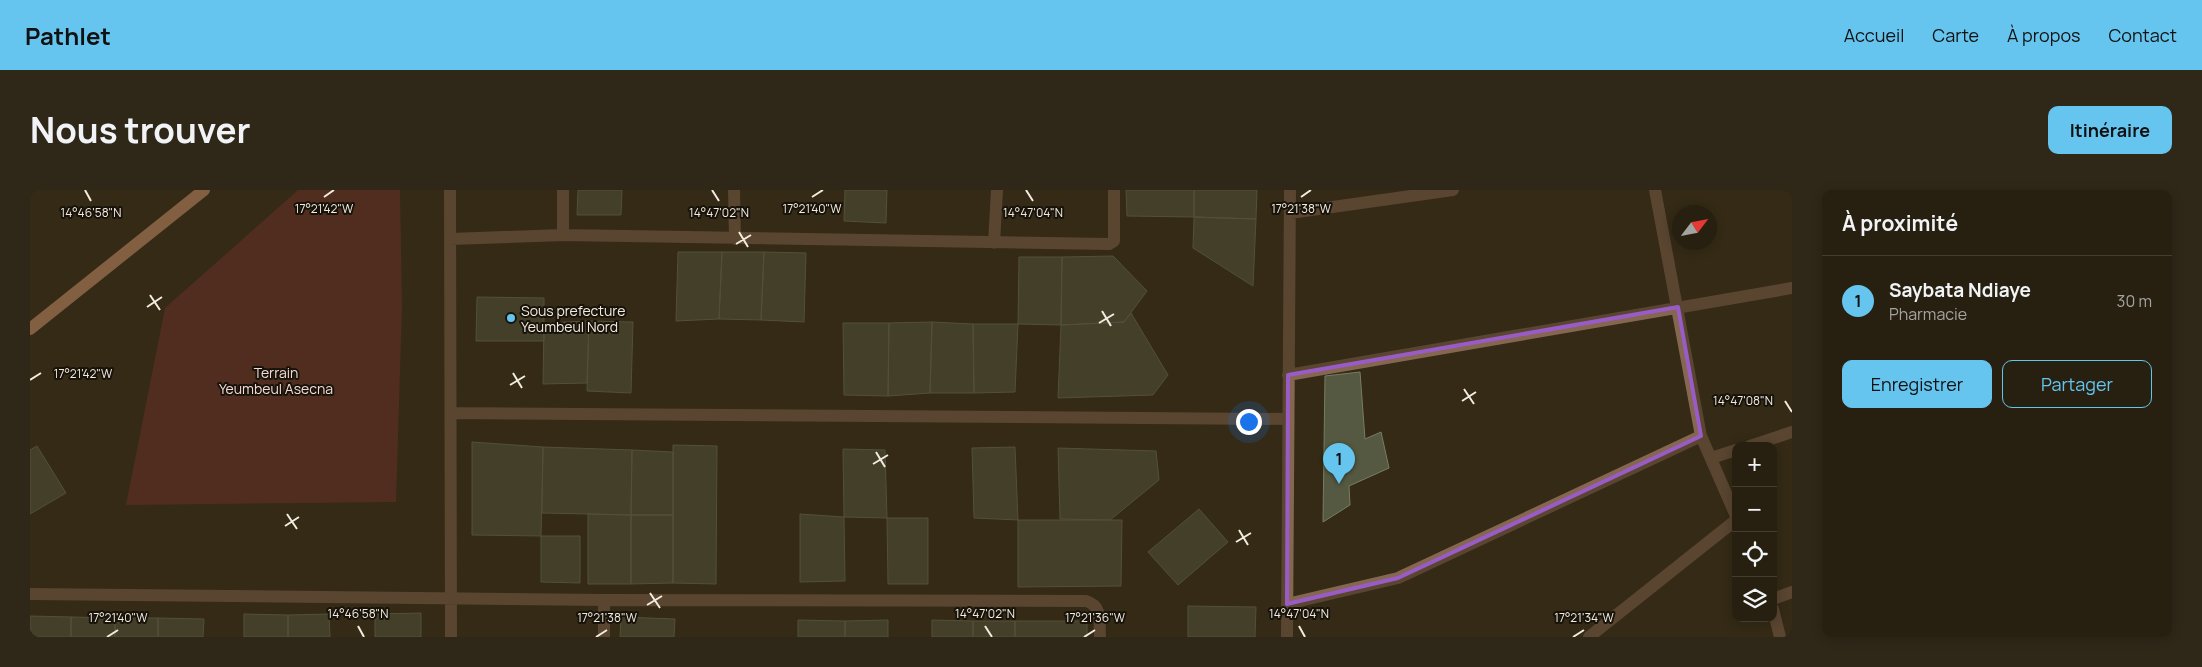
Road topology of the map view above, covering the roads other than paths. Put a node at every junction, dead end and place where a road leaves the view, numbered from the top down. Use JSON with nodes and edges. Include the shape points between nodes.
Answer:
{"nodes":[{"id":1,"x":204,"y":190,"type":"edge"},
{"id":2,"x":450,"y":190,"type":"edge"},
{"id":3,"x":563,"y":190,"type":"edge"},
{"id":4,"x":734,"y":190,"type":"edge"},
{"id":5,"x":997,"y":190,"type":"edge"},
{"id":6,"x":1114,"y":190,"type":"edge"},
{"id":7,"x":1290,"y":190,"type":"edge"},
{"id":8,"x":1453,"y":190,"type":"edge"},
{"id":9,"x":1655,"y":190,"type":"edge"},
{"id":10,"x":1290,"y":214,"type":"junction"},
{"id":11,"x":563,"y":235,"type":"junction"},
{"id":12,"x":450,"y":239,"type":"junction"},
{"id":13,"x":735,"y":239,"type":"junction"},
{"id":14,"x":994,"y":243,"type":"junction"},
{"id":15,"x":1792,"y":288,"type":"edge"},
{"id":16,"x":1678,"y":307,"type":"junction"},
{"id":17,"x":30,"y":329,"type":"edge"},
{"id":18,"x":1288,"y":376,"type":"junction"},
{"id":19,"x":452,"y":413,"type":"junction"},
{"id":20,"x":1288,"y":420,"type":"junction"},
{"id":21,"x":1792,"y":432,"type":"edge"},
{"id":22,"x":1701,"y":436,"type":"junction"},
{"id":23,"x":1762,"y":442,"type":"edge"},
{"id":24,"x":1732,"y":451,"type":"edge"},
{"id":25,"x":1711,"y":458,"type":"junction"},
{"id":26,"x":1732,"y":507,"type":"edge"},
{"id":27,"x":1732,"y":523,"type":"edge"},
{"id":28,"x":1792,"y":592,"type":"edge"},
{"id":29,"x":30,"y":594,"type":"edge"},
{"id":30,"x":1777,"y":597,"type":"edge"},
{"id":31,"x":452,"y":598,"type":"junction"},
{"id":32,"x":604,"y":600,"type":"junction"},
{"id":33,"x":1287,"y":604,"type":"junction"},
{"id":34,"x":1776,"y":622,"type":"edge"},
{"id":35,"x":451,"y":637,"type":"edge"},
{"id":36,"x":604,"y":637,"type":"edge"},
{"id":37,"x":1100,"y":637,"type":"edge"},
{"id":38,"x":1287,"y":637,"type":"edge"},
{"id":39,"x":1589,"y":637,"type":"edge"},
{"id":40,"x":1780,"y":637,"type":"edge"}],
"edges":[{"from":1,"to":17,"type":"main road"},
{"from":2,"to":12,"type":"street"},
{"from":3,"to":11,"type":"street"},
{"from":4,"to":13,"type":"street"},
{"from":5,"to":14,"type":"street"},
{"from":6,"to":14,"type":"street","via":[[1114,241],[1109,244]]},
{"from":7,"to":10,"type":"street"},
{"from":8,"to":10,"type":"street"},
{"from":9,"to":16,"type":"street"},
{"from":10,"to":18,"type":"street"},
{"from":11,"to":12,"type":"street"},
{"from":11,"to":13,"type":"street"},
{"from":12,"to":19,"type":"street"},
{"from":13,"to":14,"type":"street"},
{"from":15,"to":16,"type":"street"},
{"from":16,"to":18,"type":"street"},
{"from":16,"to":22,"type":"street"},
{"from":18,"to":20,"type":"street"},
{"from":19,"to":20,"type":"street"},
{"from":19,"to":31,"type":"street"},
{"from":20,"to":33,"type":"street"},
{"from":21,"to":23,"type":"street"},
{"from":22,"to":25,"type":"street"},
{"from":22,"to":33,"type":"street","via":[[1398,578]]},
{"from":24,"to":25,"type":"street"},
{"from":25,"to":26,"type":"street"},
{"from":27,"to":39,"type":"street"},
{"from":28,"to":30,"type":"street"},
{"from":29,"to":31,"type":"street"},
{"from":31,"to":32,"type":"street"},
{"from":31,"to":35,"type":"street"},
{"from":32,"to":36,"type":"street"},
{"from":32,"to":37,"type":"street","via":[[1086,601],[1098,610]]},
{"from":33,"to":38,"type":"street"},
{"from":34,"to":40,"type":"street"}]}
